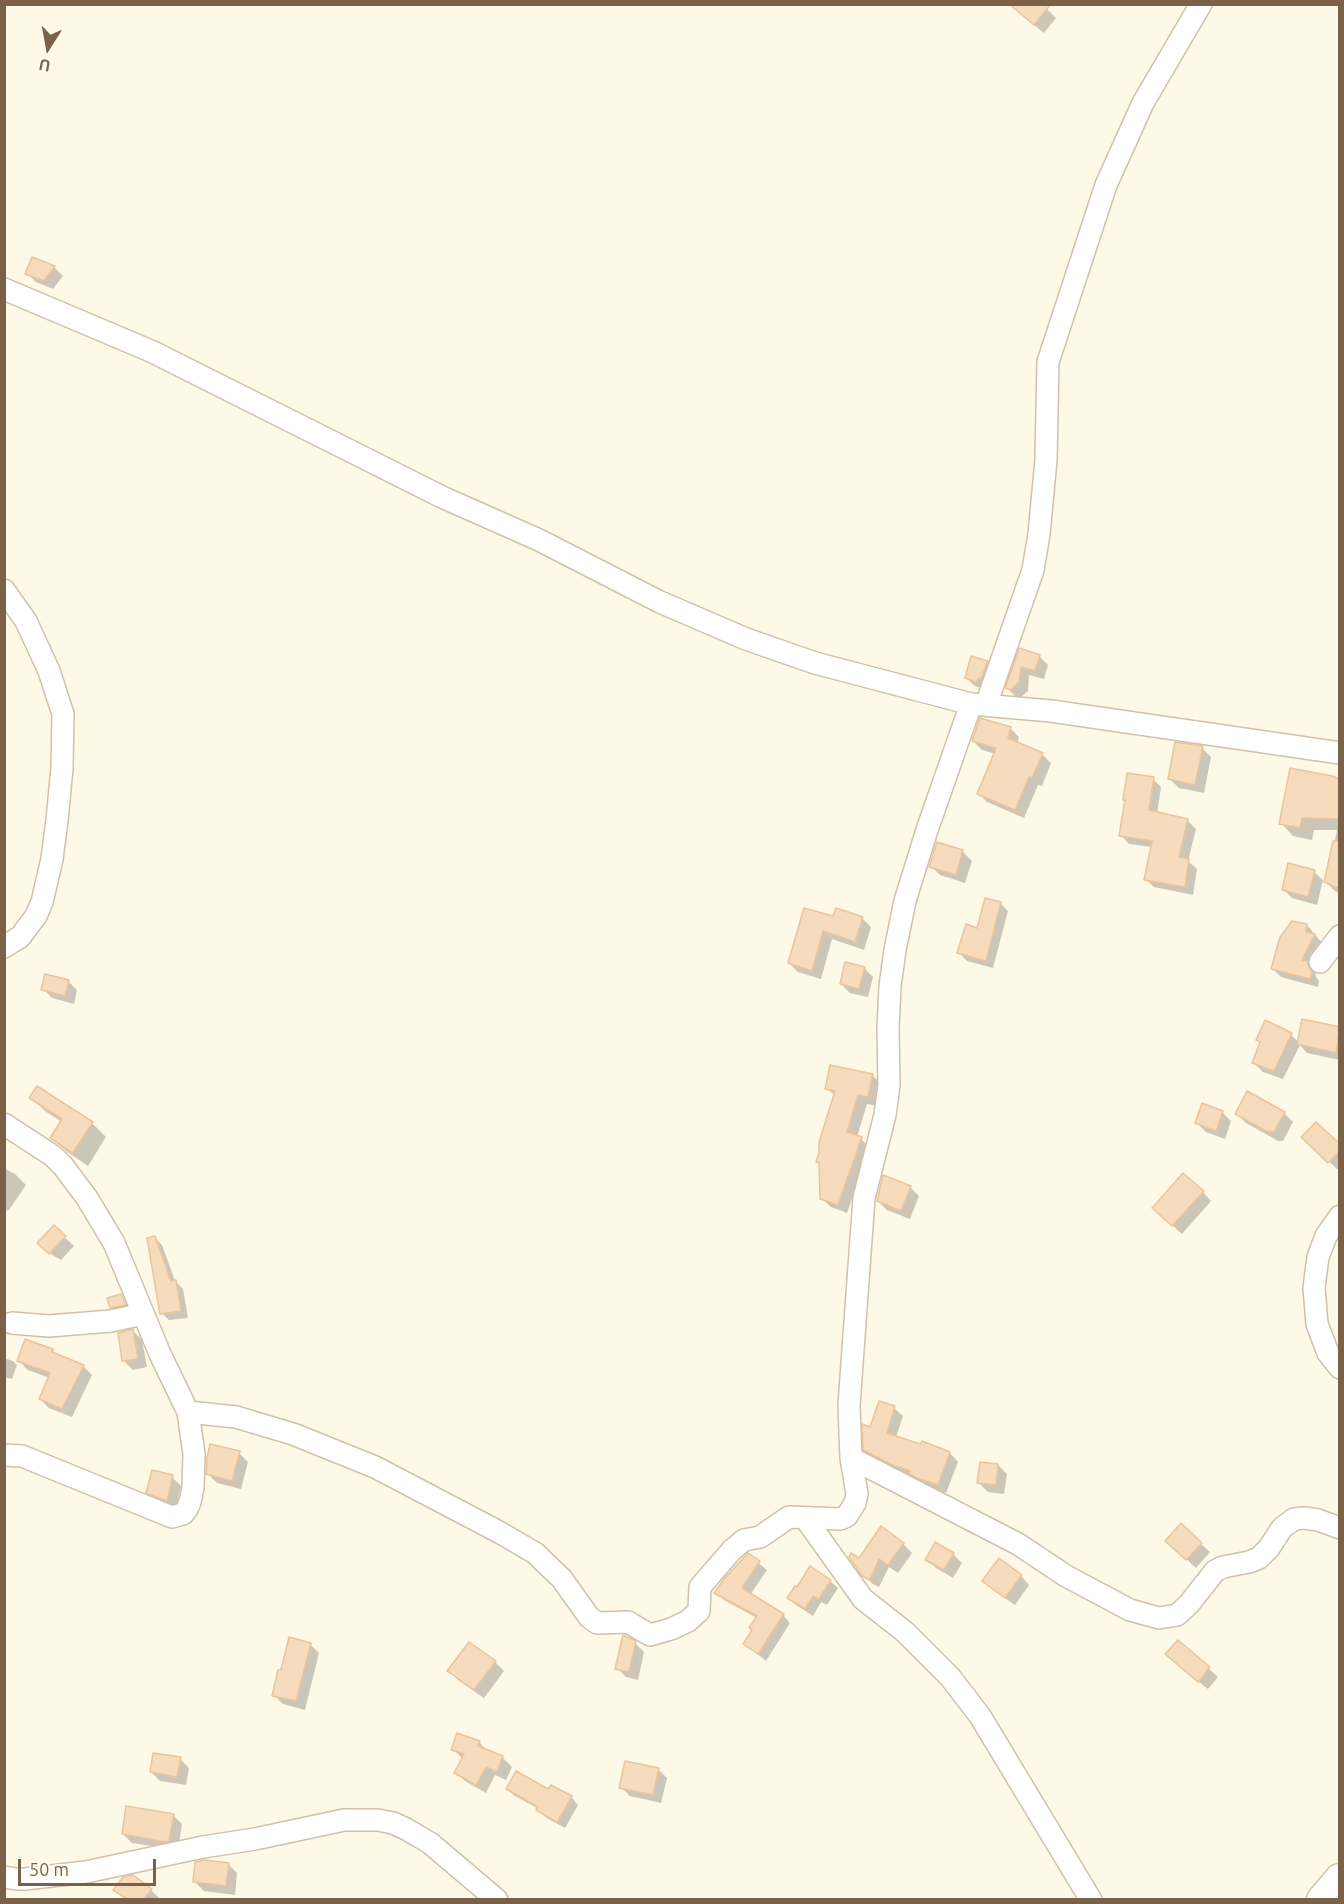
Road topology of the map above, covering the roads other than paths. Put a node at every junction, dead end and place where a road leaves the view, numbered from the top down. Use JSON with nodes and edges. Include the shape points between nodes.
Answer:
{"nodes":[{"id":1,"x":1201,"y":4,"type":"edge"},
{"id":2,"x":4,"y":289,"type":"edge"},
{"id":3,"x":4,"y":590,"type":"edge"},
{"id":4,"x":978,"y":704,"type":"junction"},
{"id":5,"x":1340,"y":753,"type":"edge"},
{"id":6,"x":1340,"y":936,"type":"edge"},
{"id":7,"x":4,"y":947,"type":"edge"},
{"id":8,"x":1320,"y":962,"type":"dead end"},
{"id":9,"x":4,"y":1124,"type":"edge"},
{"id":10,"x":1340,"y":1216,"type":"edge"},
{"id":11,"x":143,"y":1314,"type":"junction"},
{"id":12,"x":12,"y":1323,"type":"dead end"},
{"id":13,"x":1340,"y":1368,"type":"edge"},
{"id":14,"x":188,"y":1412,"type":"junction"},
{"id":15,"x":4,"y":1455,"type":"edge"},
{"id":16,"x":851,"y":1458,"type":"junction"},
{"id":17,"x":805,"y":1518,"type":"junction"},
{"id":18,"x":1340,"y":1528,"type":"edge"},
{"id":19,"x":4,"y":1877,"type":"edge"},
{"id":20,"x":1340,"y":1880,"type":"edge"},
{"id":21,"x":497,"y":1899,"type":"edge"},
{"id":22,"x":1090,"y":1899,"type":"edge"},
{"id":23,"x":1322,"y":1899,"type":"edge"}],
"edges":[{"from":1,"to":4,"type":"street","via":[[1143,103],[1106,185],[1050,353],[1046,460],[1033,570]]},
{"from":2,"to":4,"type":"street","via":[[153,352],[442,497],[746,639],[815,663]]},
{"from":3,"to":7,"type":"street","via":[[26,621],[63,714],[57,820],[42,902],[20,937]]},
{"from":4,"to":5,"type":"street"},
{"from":4,"to":16,"type":"street","via":[[927,830],[895,950],[889,1007],[890,1085],[864,1198],[849,1405]]},
{"from":6,"to":8,"type":"street"},
{"from":9,"to":11,"type":"street","via":[[53,1156],[75,1182],[114,1243]]},
{"from":10,"to":13,"type":"street","via":[[1318,1257],[1314,1288],[1317,1324],[1328,1353]]},
{"from":11,"to":12,"type":"street","via":[[49,1326]]},
{"from":11,"to":14,"type":"street"},
{"from":14,"to":15,"type":"street","via":[[194,1454],[193,1488],[187,1509],[177,1517],[155,1512],[22,1456]]},
{"from":14,"to":17,"type":"street","via":[[236,1417],[275,1428],[375,1467],[535,1553],[597,1623],[628,1622],[650,1635],[688,1621],[699,1611],[700,1587],[744,1540],[760,1537],[789,1517]]},
{"from":16,"to":17,"type":"street","via":[[857,1494],[847,1516],[840,1520]]},
{"from":16,"to":18,"type":"street","via":[[1018,1544],[1066,1576],[1130,1610],[1159,1618],[1177,1615],[1215,1571],[1259,1558],[1294,1519],[1318,1520]]},
{"from":17,"to":22,"type":"street","via":[[863,1599],[905,1632],[950,1677],[980,1716]]},
{"from":19,"to":21,"type":"street","via":[[16,1880],[87,1872],[344,1820],[378,1820],[406,1828],[430,1843]]},
{"from":20,"to":23,"type":"street"}]}
